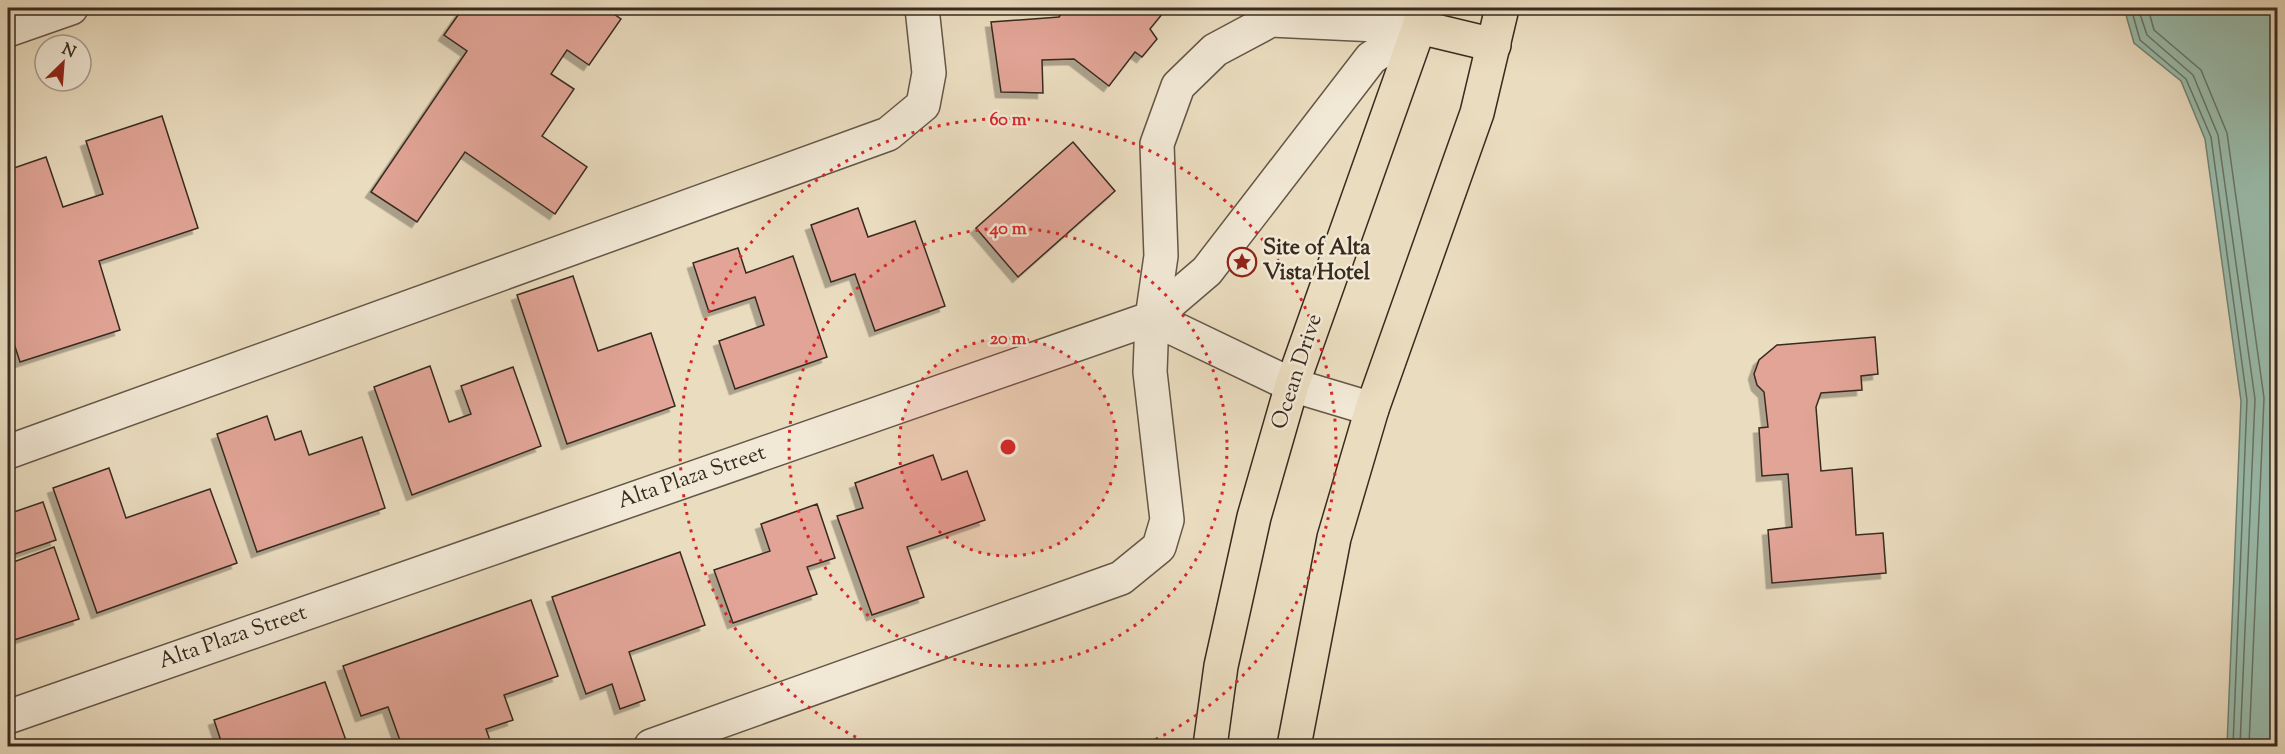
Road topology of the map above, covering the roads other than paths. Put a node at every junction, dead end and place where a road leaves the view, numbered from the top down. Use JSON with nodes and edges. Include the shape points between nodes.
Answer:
{"nodes":[{"id":1,"x":70,"y":8,"type":"edge"},
{"id":2,"x":922,"y":8,"type":"edge"},
{"id":3,"x":1502,"y":8,"type":"edge"},
{"id":4,"x":1421,"y":17,"type":"edge"},
{"id":5,"x":8,"y":30,"type":"edge"},
{"id":6,"x":1494,"y":45,"type":"junction"},
{"id":7,"x":1152,"y":318,"type":"junction"},
{"id":8,"x":1292,"y":385,"type":"junction"},
{"id":9,"x":1372,"y":409,"type":"junction"},
{"id":10,"x":8,"y":452,"type":"edge"},
{"id":11,"x":8,"y":717,"type":"edge"},
{"id":12,"x":651,"y":747,"type":"edge"},
{"id":13,"x":1210,"y":747,"type":"edge"},
{"id":14,"x":1294,"y":747,"type":"edge"}],
"edges":[{"from":1,"to":5,"type":"street"},
{"from":2,"to":10,"type":"street","via":[[929,73],[923,105],[888,134]]},
{"from":3,"to":6,"type":"main road"},
{"from":4,"to":6,"type":"main road"},
{"from":4,"to":7,"type":"street","via":[[1371,58],[1208,271]]},
{"from":4,"to":7,"type":"street","via":[[1271,20],[1215,51],[1178,86],[1157,144],[1161,256]]},
{"from":4,"to":8,"type":"main road","name":"Ocean Drive"},
{"from":6,"to":9,"type":"main road","via":[[1477,113]]},
{"from":7,"to":8,"type":"street"},
{"from":7,"to":11,"type":"street","name":"Alta Plaza Street"},
{"from":7,"to":12,"type":"street","via":[[1150,372],[1167,520],[1160,547],[1120,578]]},
{"from":8,"to":9,"type":"street"},
{"from":8,"to":13,"type":"main road","name":"Ocean Drive","via":[[1254,517],[1221,666]]},
{"from":9,"to":14,"type":"main road","via":[[1334,538]]}]}
